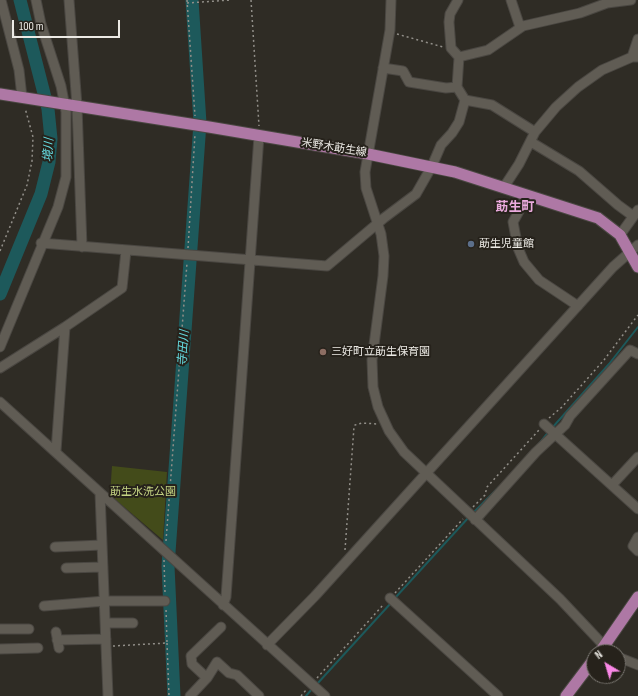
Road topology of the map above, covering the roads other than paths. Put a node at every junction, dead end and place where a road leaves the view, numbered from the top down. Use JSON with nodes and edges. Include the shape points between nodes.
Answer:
{"nodes":[{"id":1,"x":36,"y":0,"type":"edge"},
{"id":2,"x":70,"y":0,"type":"edge"},
{"id":3,"x":391,"y":0,"type":"edge"},
{"id":4,"x":458,"y":0,"type":"edge"},
{"id":5,"x":511,"y":0,"type":"edge"},
{"id":6,"x":631,"y":0,"type":"edge"},
{"id":7,"x":1,"y":3,"type":"edge"},
{"id":8,"x":520,"y":27,"type":"junction"},
{"id":9,"x":638,"y":39,"type":"edge"},
{"id":10,"x":459,"y":57,"type":"junction"},
{"id":11,"x":635,"y":57,"type":"edge"},
{"id":12,"x":383,"y":68,"type":"junction"},
{"id":13,"x":457,"y":86,"type":"junction"},
{"id":14,"x":0,"y":94,"type":"edge"},
{"id":15,"x":22,"y":97,"type":"junction"},
{"id":16,"x":465,"y":100,"type":"junction"},
{"id":17,"x":64,"y":104,"type":"junction"},
{"id":18,"x":77,"y":106,"type":"junction"},
{"id":19,"x":535,"y":132,"type":"junction"},
{"id":20,"x":259,"y":136,"type":"junction"},
{"id":21,"x":532,"y":142,"type":"junction"},
{"id":22,"x":368,"y":154,"type":"junction"},
{"id":23,"x":432,"y":166,"type":"junction"},
{"id":24,"x":504,"y":187,"type":"junction"},
{"id":25,"x":528,"y":195,"type":"junction"},
{"id":26,"x":636,"y":213,"type":"edge"},
{"id":27,"x":378,"y":223,"type":"junction"},
{"id":28,"x":620,"y":235,"type":"junction"},
{"id":29,"x":42,"y":243,"type":"junction"},
{"id":30,"x":82,"y":247,"type":"junction"},
{"id":31,"x":634,"y":248,"type":"edge"},
{"id":32,"x":126,"y":251,"type":"junction"},
{"id":33,"x":250,"y":260,"type":"junction"},
{"id":34,"x":638,"y":267,"type":"edge"},
{"id":35,"x":578,"y":306,"type":"junction"},
{"id":36,"x":65,"y":327,"type":"junction"},
{"id":37,"x":0,"y":347,"type":"edge"},
{"id":38,"x":638,"y":354,"type":"edge"},
{"id":39,"x":0,"y":368,"type":"edge"},
{"id":40,"x":0,"y":402,"type":"edge"},
{"id":41,"x":544,"y":424,"type":"dead end"},
{"id":42,"x":555,"y":434,"type":"junction"},
{"id":43,"x":56,"y":451,"type":"junction"},
{"id":44,"x":638,"y":457,"type":"edge"},
{"id":45,"x":425,"y":474,"type":"junction"},
{"id":46,"x":612,"y":485,"type":"junction"},
{"id":47,"x":100,"y":493,"type":"junction"},
{"id":48,"x":638,"y":509,"type":"edge"},
{"id":49,"x":475,"y":520,"type":"junction"},
{"id":50,"x":638,"y":537,"type":"edge"},
{"id":51,"x":102,"y":545,"type":"junction"},
{"id":52,"x":55,"y":547,"type":"dead end"},
{"id":53,"x":638,"y":551,"type":"edge"},
{"id":54,"x":103,"y":567,"type":"junction"},
{"id":55,"x":66,"y":568,"type":"dead end"},
{"id":56,"x":638,"y":597,"type":"edge"},
{"id":57,"x":390,"y":598,"type":"dead end"},
{"id":58,"x":105,"y":601,"type":"junction"},
{"id":59,"x":165,"y":601,"type":"road end"},
{"id":60,"x":223,"y":605,"type":"junction"},
{"id":61,"x":44,"y":606,"type":"dead end"},
{"id":62,"x":106,"y":623,"type":"junction"},
{"id":63,"x":132,"y":623,"type":"dead end"},
{"id":64,"x":221,"y":626,"type":"dead end"},
{"id":65,"x":0,"y":629,"type":"edge"},
{"id":66,"x":29,"y":629,"type":"dead end"},
{"id":67,"x":57,"y":640,"type":"dead end"},
{"id":68,"x":106,"y":643,"type":"junction"},
{"id":69,"x":600,"y":644,"type":"edge"},
{"id":70,"x":609,"y":644,"type":"edge"},
{"id":71,"x":268,"y":645,"type":"junction"},
{"id":72,"x":38,"y":648,"type":"dead end"},
{"id":73,"x":0,"y":649,"type":"edge"},
{"id":74,"x":626,"y":660,"type":"edge"},
{"id":75,"x":638,"y":665,"type":"edge"},
{"id":76,"x":586,"y":670,"type":"edge"},
{"id":77,"x":206,"y":678,"type":"junction"},
{"id":78,"x":108,"y":696,"type":"edge"},
{"id":79,"x":190,"y":696,"type":"edge"},
{"id":80,"x":259,"y":696,"type":"edge"},
{"id":81,"x":325,"y":696,"type":"edge"},
{"id":82,"x":498,"y":696,"type":"edge"},
{"id":83,"x":566,"y":696,"type":"edge"}],
"edges":[{"from":1,"to":17,"type":"street"},
{"from":2,"to":18,"type":"street"},
{"from":3,"to":12,"type":"street","via":[[390,30]]},
{"from":4,"to":10,"type":"street","via":[[450,14],[451,48]]},
{"from":5,"to":8,"type":"street"},
{"from":6,"to":8,"type":"street","via":[[601,5],[580,14]]},
{"from":7,"to":15,"type":"street","via":[[19,70]]},
{"from":8,"to":10,"type":"street","via":[[488,50]]},
{"from":9,"to":11,"type":"street"},
{"from":10,"to":13,"type":"street"},
{"from":11,"to":19,"type":"street","via":[[602,70],[578,87],[556,107]]},
{"from":12,"to":13,"type":"street","via":[[403,71],[409,82],[446,88]]},
{"from":12,"to":22,"type":"street"},
{"from":13,"to":16,"type":"street"},
{"from":14,"to":15,"type":"main road","name":"米野木莇生線"},
{"from":15,"to":17,"type":"main road","name":"米野木莇生線"},
{"from":16,"to":19,"type":"street","via":[[492,105]]},
{"from":16,"to":23,"type":"street","via":[[459,122],[441,145]]},
{"from":17,"to":18,"type":"main road","name":"米野木莇生線"},
{"from":17,"to":29,"type":"street","via":[[66,177],[58,206]]},
{"from":18,"to":20,"type":"main road","name":"米野木莇生線"},
{"from":18,"to":30,"type":"street"},
{"from":19,"to":21,"type":"street"},
{"from":20,"to":22,"type":"main road","name":"米野木莇生線"},
{"from":20,"to":33,"type":"street"},
{"from":21,"to":24,"type":"street"},
{"from":21,"to":26,"type":"street","via":[[579,171]]},
{"from":22,"to":23,"type":"main road","name":"米野木莇生線"},
{"from":22,"to":27,"type":"street","via":[[366,188]]},
{"from":23,"to":24,"type":"main road","name":"米野木莇生線"},
{"from":23,"to":27,"type":"street","via":[[416,194]]},
{"from":24,"to":25,"type":"main road","name":"米野木莇生線"},
{"from":25,"to":28,"type":"main road","name":"米野木莇生線","via":[[593,215]]},
{"from":25,"to":35,"type":"street","via":[[513,222],[518,248],[524,262],[539,280]]},
{"from":26,"to":28,"type":"street"},
{"from":27,"to":33,"type":"street","via":[[327,266]]},
{"from":27,"to":45,"type":"street","via":[[384,265],[372,356],[375,396],[393,438]]},
{"from":28,"to":31,"type":"main road","name":"米野木莇生線"},
{"from":29,"to":30,"type":"street"},
{"from":29,"to":37,"type":"street"},
{"from":30,"to":32,"type":"street"},
{"from":31,"to":34,"type":"main road","name":"米野木莇生線"},
{"from":31,"to":35,"type":"street"},
{"from":32,"to":33,"type":"street"},
{"from":32,"to":36,"type":"street","via":[[122,288]]},
{"from":33,"to":60,"type":"street","via":[[226,597]]},
{"from":35,"to":45,"type":"street"},
{"from":36,"to":39,"type":"street"},
{"from":36,"to":43,"type":"street"},
{"from":38,"to":42,"type":"street","via":[[630,350]]},
{"from":40,"to":43,"type":"street"},
{"from":41,"to":42,"type":"street"},
{"from":42,"to":46,"type":"street"},
{"from":42,"to":49,"type":"street"},
{"from":43,"to":47,"type":"street"},
{"from":44,"to":46,"type":"street"},
{"from":45,"to":49,"type":"street"},
{"from":45,"to":71,"type":"street"},
{"from":46,"to":48,"type":"street"},
{"from":47,"to":51,"type":"street"},
{"from":47,"to":60,"type":"street"},
{"from":49,"to":69,"type":"street","via":[[560,599]]},
{"from":50,"to":53,"type":"street","via":[[633,546]]},
{"from":51,"to":52,"type":"street"},
{"from":51,"to":54,"type":"street"},
{"from":54,"to":55,"type":"street"},
{"from":54,"to":58,"type":"street"},
{"from":56,"to":70,"type":"main road"},
{"from":57,"to":82,"type":"street"},
{"from":58,"to":59,"type":"street"},
{"from":58,"to":61,"type":"street"},
{"from":58,"to":62,"type":"street"},
{"from":60,"to":71,"type":"street"},
{"from":62,"to":63,"type":"street"},
{"from":62,"to":68,"type":"street"},
{"from":64,"to":77,"type":"street","via":[[191,656],[192,664]]},
{"from":65,"to":66,"type":"street"},
{"from":67,"to":68,"type":"street"},
{"from":68,"to":78,"type":"street"},
{"from":71,"to":81,"type":"street"},
{"from":72,"to":73,"type":"street"},
{"from":74,"to":75,"type":"street"},
{"from":76,"to":83,"type":"main road"},
{"from":77,"to":79,"type":"street"},
{"from":77,"to":80,"type":"street","via":[[217,662]]}]}
